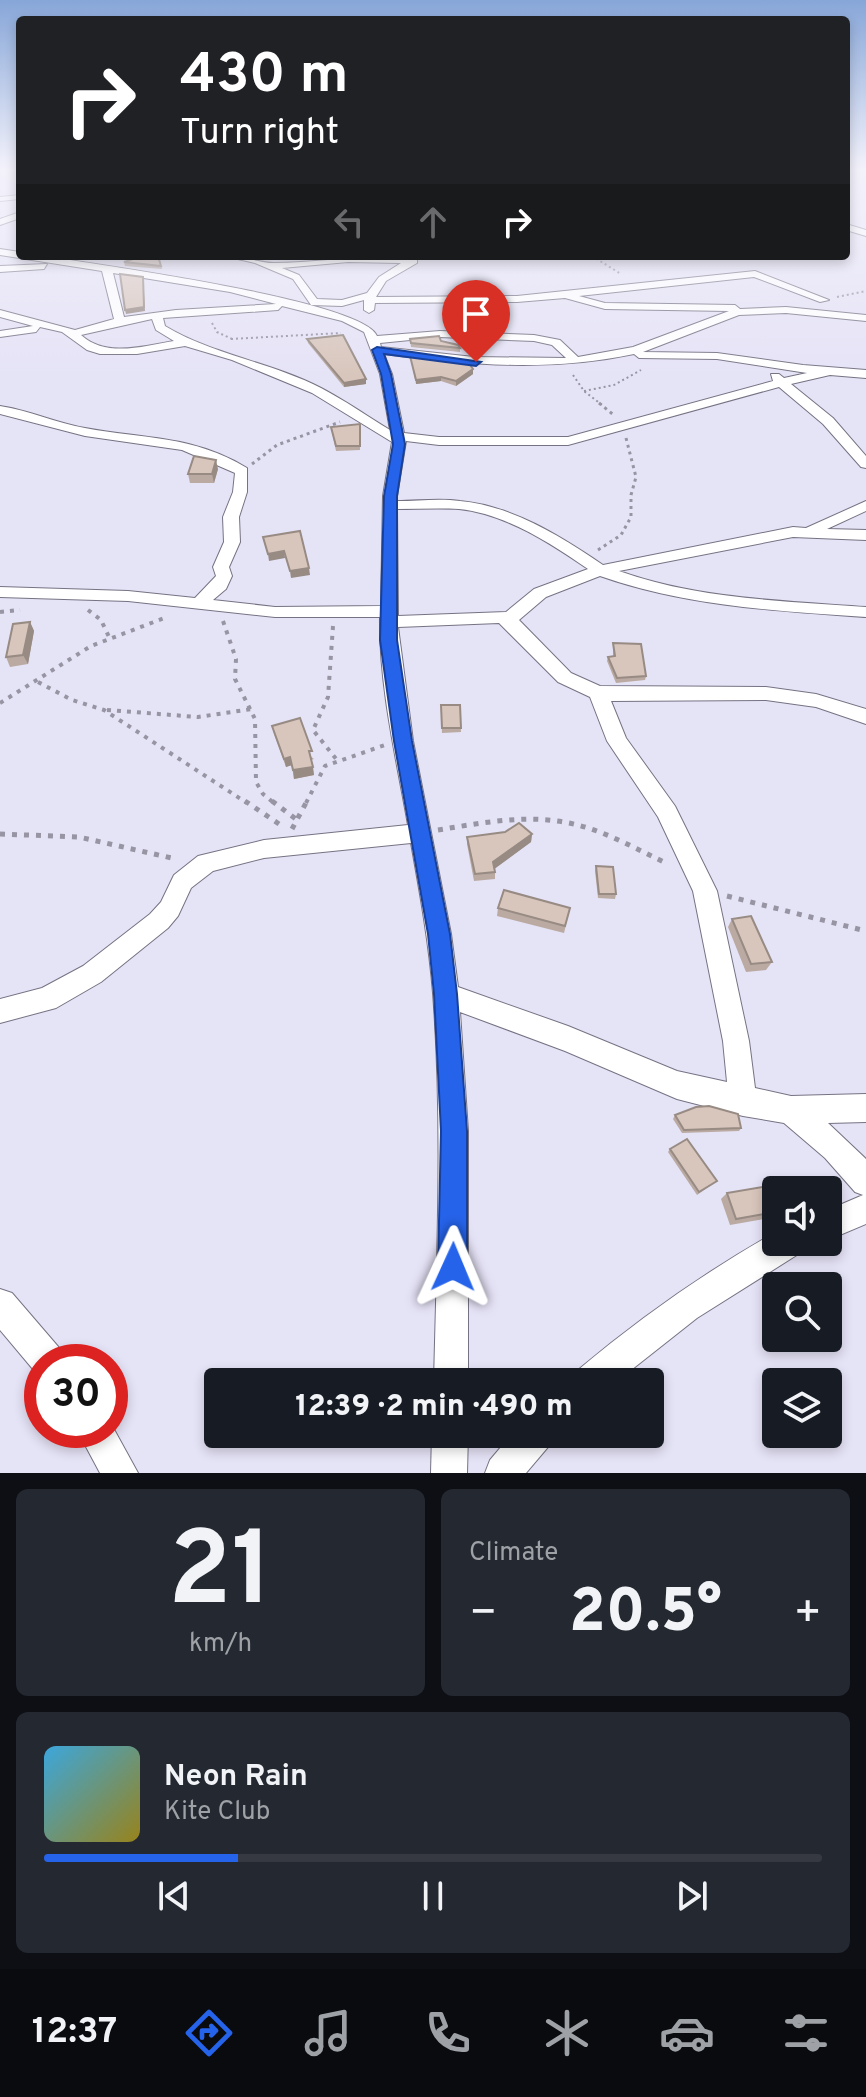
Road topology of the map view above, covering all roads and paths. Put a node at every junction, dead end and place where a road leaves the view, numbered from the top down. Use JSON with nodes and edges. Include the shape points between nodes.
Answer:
{"nodes":[{"id":1,"x":51,"y":260,"type":"edge"},
{"id":2,"x":133,"y":260,"type":"edge"},
{"id":3,"x":246,"y":260,"type":"edge"},
{"id":4,"x":331,"y":260,"type":"edge"},
{"id":5,"x":364,"y":260,"type":"edge"},
{"id":6,"x":409,"y":260,"type":"edge"},
{"id":7,"x":599,"y":260,"type":"edge"},
{"id":8,"x":413,"y":261,"type":"joint"},
{"id":9,"x":269,"y":266,"type":"junction"},
{"id":10,"x":96,"y":267,"type":"junction"},
{"id":11,"x":0,"y":269,"type":"edge"},
{"id":12,"x":376,"y":283,"type":"junction"},
{"id":13,"x":631,"y":285,"type":"junction"},
{"id":14,"x":565,"y":295,"type":"junction"},
{"id":15,"x":369,"y":298,"type":"junction"},
{"id":16,"x":824,"y":300,"type":"dead end"},
{"id":17,"x":306,"y":304,"type":"junction"},
{"id":18,"x":229,"y":310,"type":"junction"},
{"id":19,"x":750,"y":311,"type":"junction"},
{"id":20,"x":0,"y":313,"type":"edge"},
{"id":21,"x":157,"y":316,"type":"junction"},
{"id":22,"x":847,"y":318,"type":"junction"},
{"id":23,"x":866,"y":318,"type":"edge"},
{"id":24,"x":121,"y":321,"type":"junction"},
{"id":25,"x":52,"y":326,"type":"junction"},
{"id":26,"x":866,"y":327,"type":"edge"},
{"id":27,"x":76,"y":333,"type":"junction"},
{"id":28,"x":0,"y":334,"type":"edge"},
{"id":29,"x":231,"y":339,"type":"junction"},
{"id":30,"x":373,"y":339,"type":"junction"},
{"id":31,"x":185,"y":343,"type":"junction"},
{"id":32,"x":615,"y":354,"type":"junction"},
{"id":33,"x":676,"y":355,"type":"junction"},
{"id":34,"x":236,"y":358,"type":"junction"},
{"id":35,"x":573,"y":358,"type":"junction"},
{"id":36,"x":551,"y":360,"type":"junction"},
{"id":37,"x":756,"y":362,"type":"junction"},
{"id":38,"x":826,"y":372,"type":"junction"},
{"id":39,"x":866,"y":374,"type":"edge"},
{"id":40,"x":782,"y":383,"type":"junction"},
{"id":41,"x":584,"y":391,"type":"junction"},
{"id":42,"x":0,"y":410,"type":"edge"},
{"id":43,"x":363,"y":420,"type":"junction"},
{"id":44,"x":623,"y":428,"type":"junction"},
{"id":45,"x":398,"y":439,"type":"junction"},
{"id":46,"x":866,"y":464,"type":"edge"},
{"id":47,"x":242,"y":471,"type":"junction"},
{"id":48,"x":391,"y":505,"type":"junction"},
{"id":49,"x":866,"y":505,"type":"edge"},
{"id":50,"x":811,"y":531,"type":"junction"},
{"id":51,"x":866,"y":535,"type":"edge"},
{"id":52,"x":595,"y":566,"type":"junction"},
{"id":53,"x":0,"y":592,"type":"edge"},
{"id":54,"x":198,"y":604,"type":"junction"},
{"id":55,"x":77,"y":607,"type":"dead end"},
{"id":56,"x":220,"y":608,"type":"junction"},
{"id":57,"x":31,"y":609,"type":"dead end"},
{"id":58,"x":336,"y":610,"type":"junction"},
{"id":59,"x":0,"y":612,"type":"edge"},
{"id":60,"x":866,"y":612,"type":"edge"},
{"id":61,"x":390,"y":617,"type":"junction"},
{"id":62,"x":508,"y":620,"type":"junction"},
{"id":63,"x":110,"y":639,"type":"junction"},
{"id":64,"x":38,"y":682,"type":"junction"},
{"id":65,"x":598,"y":693,"type":"junction"},
{"id":66,"x":0,"y":703,"type":"edge"},
{"id":67,"x":252,"y":709,"type":"junction"},
{"id":68,"x":104,"y":710,"type":"junction"},
{"id":69,"x":866,"y":717,"type":"edge"},
{"id":70,"x":403,"y":741,"type":"junction"},
{"id":71,"x":337,"y":760,"type":"junction"},
{"id":72,"x":296,"y":819,"type":"junction"},
{"id":73,"x":420,"y":833,"type":"junction"},
{"id":74,"x":0,"y":834,"type":"edge"},
{"id":75,"x":206,"y":863,"type":"junction"},
{"id":76,"x":702,"y":884,"type":"junction"},
{"id":77,"x":866,"y":931,"type":"edge"},
{"id":78,"x":446,"y":994,"type":"junction"},
{"id":79,"x":0,"y":1011,"type":"edge"},
{"id":80,"x":743,"y":1102,"type":"junction"},
{"id":81,"x":866,"y":1108,"type":"edge"},
{"id":82,"x":791,"y":1110,"type":"junction"},
{"id":83,"x":866,"y":1181,"type":"edge"},
{"id":84,"x":866,"y":1209,"type":"edge"},
{"id":85,"x":842,"y":1219,"type":"edge"},
{"id":86,"x":763,"y":1256,"type":"edge"},
{"id":87,"x":0,"y":1305,"type":"edge"},
{"id":88,"x":34,"y":1344,"type":"edge"},
{"id":89,"x":451,"y":1368,"type":"edge"},
{"id":90,"x":608,"y":1368,"type":"edge"},
{"id":91,"x":105,"y":1448,"type":"edge"},
{"id":92,"x":450,"y":1448,"type":"edge"},
{"id":93,"x":524,"y":1448,"type":"edge"},
{"id":94,"x":120,"y":1473,"type":"edge"},
{"id":95,"x":449,"y":1473,"type":"edge"},
{"id":96,"x":503,"y":1473,"type":"edge"}],
"edges":[{"from":1,"to":10,"type":"street"},
{"from":2,"to":10,"type":"street"},
{"from":3,"to":9,"type":"street"},
{"from":4,"to":9,"type":"street"},
{"from":5,"to":12,"type":"street"},
{"from":6,"to":8,"type":"street"},
{"from":7,"to":13,"type":"path"},
{"from":8,"to":12,"type":"street"},
{"from":9,"to":17,"type":"street","via":[[296,277]]},
{"from":10,"to":11,"type":"street"},
{"from":10,"to":17,"type":"street"},
{"from":10,"to":24,"type":"street","via":[[114,281],[111,305]]},
{"from":12,"to":15,"type":"street"},
{"from":13,"to":14,"type":"street"},
{"from":13,"to":16,"type":"street","via":[[755,274]]},
{"from":14,"to":15,"type":"street"},
{"from":14,"to":19,"type":"street","via":[[605,306]]},
{"from":15,"to":17,"type":"street"},
{"from":15,"to":30,"type":"street"},
{"from":17,"to":18,"type":"street"},
{"from":17,"to":30,"type":"street","via":[[359,323]]},
{"from":18,"to":21,"type":"street"},
{"from":18,"to":29,"type":"path","via":[[212,324]]},
{"from":19,"to":22,"type":"street"},
{"from":19,"to":32,"type":"street"},
{"from":20,"to":25,"type":"street","via":[[23,323]]},
{"from":21,"to":24,"type":"street"},
{"from":21,"to":31,"type":"street","via":[[160,328]]},
{"from":22,"to":23,"type":"street"},
{"from":22,"to":26,"type":"street"},
{"from":24,"to":27,"type":"street"},
{"from":25,"to":27,"type":"street"},
{"from":25,"to":28,"type":"street"},
{"from":27,"to":31,"type":"street","via":[[89,347],[102,351]]},
{"from":29,"to":30,"type":"path","via":[[323,333]]},
{"from":29,"to":34,"type":"path","via":[[239,348]]},
{"from":30,"to":35,"type":"street","via":[[440,334],[534,338],[556,342]]},
{"from":30,"to":36,"type":"street","via":[[476,362]]},
{"from":30,"to":45,"type":"street","via":[[386,374]]},
{"from":31,"to":34,"type":"street"},
{"from":32,"to":33,"type":"street"},
{"from":32,"to":35,"type":"street"},
{"from":33,"to":37,"type":"street"},
{"from":33,"to":41,"type":"path","via":[[614,385]]},
{"from":34,"to":43,"type":"street","via":[[316,390]]},
{"from":35,"to":36,"type":"street"},
{"from":36,"to":41,"type":"path","via":[[577,377]]},
{"from":37,"to":38,"type":"street"},
{"from":37,"to":40,"type":"street"},
{"from":38,"to":39,"type":"street"},
{"from":38,"to":40,"type":"street"},
{"from":40,"to":44,"type":"street"},
{"from":40,"to":46,"type":"street","via":[[828,421]]},
{"from":41,"to":44,"type":"path"},
{"from":42,"to":47,"type":"street","via":[[78,431],[187,448]]},
{"from":43,"to":45,"type":"street"},
{"from":43,"to":47,"type":"path","via":[[323,426],[277,445]]},
{"from":44,"to":45,"type":"street","via":[[568,441]]},
{"from":44,"to":52,"type":"path","via":[[636,477],[631,517],[627,528],[600,548]]},
{"from":45,"to":48,"type":"street"},
{"from":47,"to":54,"type":"street","via":[[231,517],[232,542],[221,567],[224,576]]},
{"from":48,"to":52,"type":"street","via":[[469,506],[545,533]]},
{"from":48,"to":61,"type":"street"},
{"from":49,"to":50,"type":"street"},
{"from":50,"to":51,"type":"street"},
{"from":50,"to":52,"type":"street"},
{"from":52,"to":60,"type":"street","via":[[677,592]]},
{"from":52,"to":62,"type":"street","via":[[540,593]]},
{"from":53,"to":54,"type":"street"},
{"from":54,"to":56,"type":"street"},
{"from":54,"to":63,"type":"path"},
{"from":55,"to":63,"type":"path","via":[[101,620]]},
{"from":56,"to":58,"type":"street"},
{"from":56,"to":67,"type":"path","via":[[236,659],[235,679]]},
{"from":57,"to":59,"type":"path"},
{"from":58,"to":61,"type":"street"},
{"from":58,"to":71,"type":"path","via":[[328,697],[313,730]]},
{"from":61,"to":62,"type":"street"},
{"from":61,"to":70,"type":"street"},
{"from":62,"to":65,"type":"street","via":[[561,676]]},
{"from":63,"to":64,"type":"path"},
{"from":64,"to":66,"type":"path"},
{"from":64,"to":68,"type":"path"},
{"from":65,"to":69,"type":"street","via":[[781,694],[816,698]]},
{"from":65,"to":76,"type":"street","via":[[617,741],[667,812]]},
{"from":67,"to":68,"type":"path","via":[[216,716]]},
{"from":67,"to":72,"type":"path","via":[[256,782],[263,794]]},
{"from":68,"to":72,"type":"path","via":[[291,832]]},
{"from":70,"to":71,"type":"path"},
{"from":70,"to":73,"type":"street"},
{"from":71,"to":72,"type":"path","via":[[321,771]]},
{"from":73,"to":75,"type":"street","via":[[264,849]]},
{"from":73,"to":76,"type":"path","via":[[484,823],[559,821],[586,828]]},
{"from":73,"to":78,"type":"street"},
{"from":74,"to":75,"type":"path","via":[[79,837]]},
{"from":75,"to":79,"type":"street","via":[[182,882],[159,921],[92,974],[47,999]]},
{"from":76,"to":77,"type":"path"},
{"from":76,"to":80,"type":"street","via":[[736,1041]]},
{"from":78,"to":80,"type":"street","via":[[677,1085]]},
{"from":78,"to":89,"type":"street","via":[[454,1131]]},
{"from":80,"to":82,"type":"street"},
{"from":81,"to":82,"type":"street"},
{"from":82,"to":83,"type":"street"},
{"from":84,"to":85,"type":"street"},
{"from":86,"to":90,"type":"street"},
{"from":87,"to":88,"type":"street"},
{"from":91,"to":94,"type":"street"},
{"from":92,"to":95,"type":"street"},
{"from":93,"to":96,"type":"street"}]}
